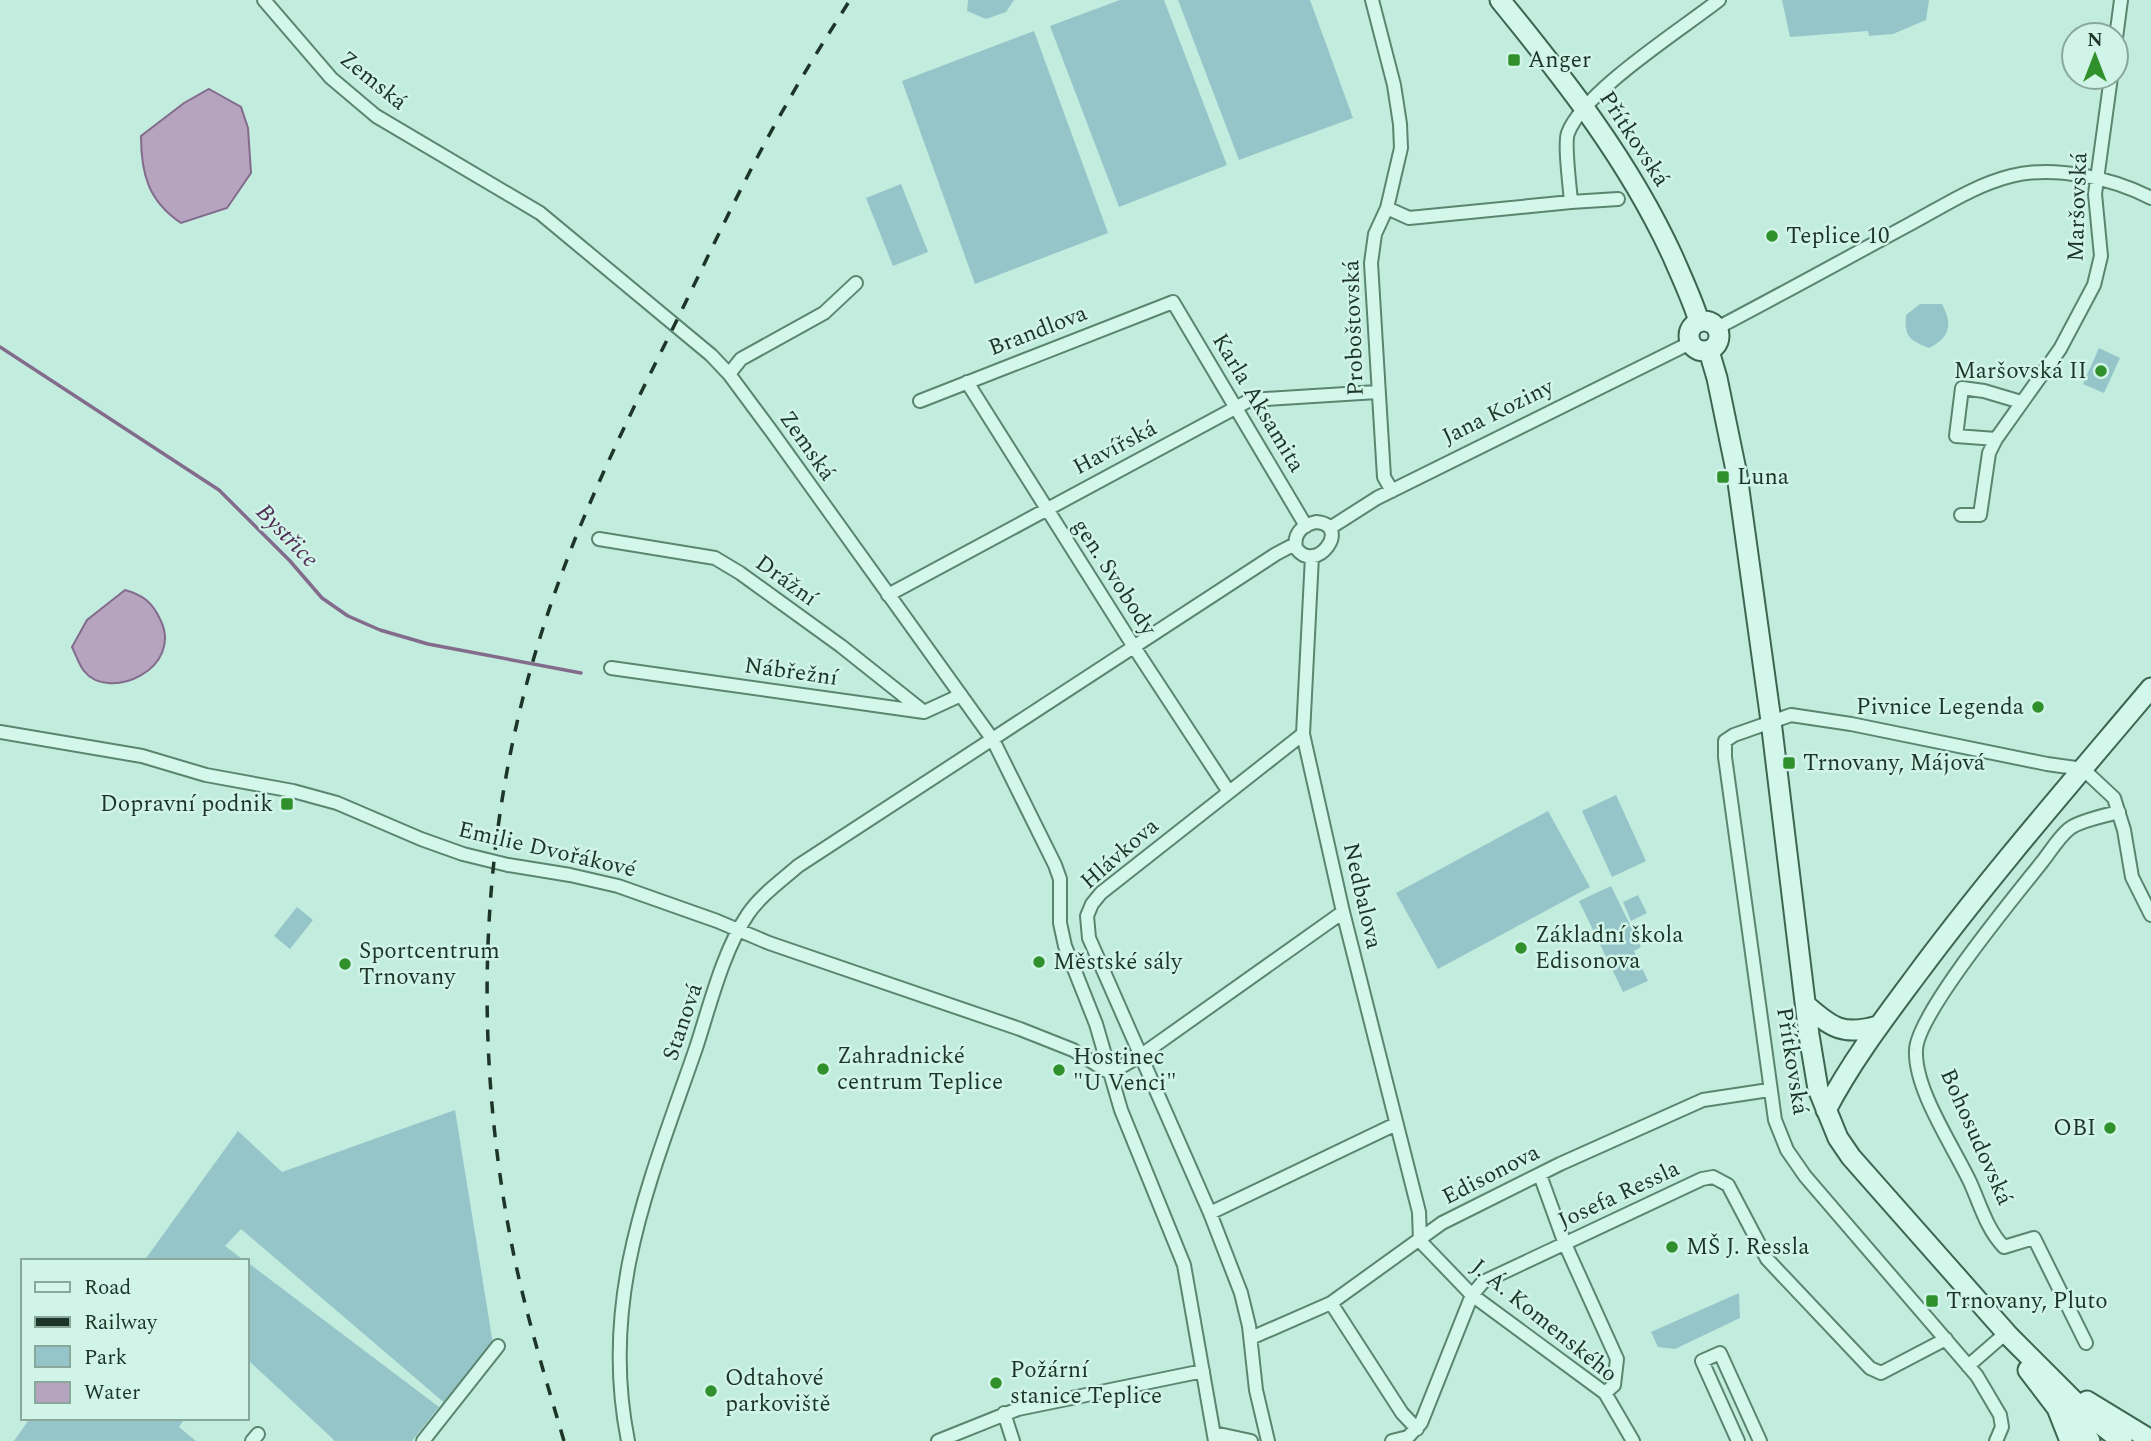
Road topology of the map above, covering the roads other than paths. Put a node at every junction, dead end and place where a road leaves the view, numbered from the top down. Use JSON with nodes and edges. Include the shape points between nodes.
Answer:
{"nodes":[{"id":1,"x":264,"y":0,"type":"edge"},
{"id":2,"x":1372,"y":0,"type":"edge"},
{"id":3,"x":1500,"y":0,"type":"edge"},
{"id":4,"x":1719,"y":0,"type":"edge"},
{"id":5,"x":2121,"y":0,"type":"edge"},
{"id":6,"x":2118,"y":21,"type":"edge"},
{"id":7,"x":2108,"y":91,"type":"edge"},
{"id":8,"x":1584,"y":106,"type":"junction"},
{"id":9,"x":2098,"y":178,"type":"junction"},
{"id":10,"x":2151,"y":198,"type":"edge"},
{"id":11,"x":1618,"y":199,"type":"dead end"},
{"id":12,"x":1571,"y":202,"type":"junction"},
{"id":13,"x":1387,"y":208,"type":"junction"},
{"id":14,"x":856,"y":283,"type":"dead end"},
{"id":15,"x":1172,"y":302,"type":"joint"},
{"id":16,"x":1708,"y":325,"type":"junction"},
{"id":17,"x":1690,"y":343,"type":"junction"},
{"id":18,"x":1709,"y":351,"type":"junction"},
{"id":19,"x":729,"y":374,"type":"junction"},
{"id":20,"x":967,"y":382,"type":"junction"},
{"id":21,"x":1377,"y":392,"type":"junction"},
{"id":22,"x":920,"y":401,"type":"dead end"},
{"id":23,"x":2021,"y":402,"type":"junction"},
{"id":24,"x":1235,"y":408,"type":"junction"},
{"id":25,"x":1996,"y":439,"type":"junction"},
{"id":26,"x":1392,"y":491,"type":"junction"},
{"id":27,"x":1046,"y":509,"type":"junction"},
{"id":28,"x":1961,"y":515,"type":"dead end"},
{"id":29,"x":1306,"y":526,"type":"junction"},
{"id":30,"x":1329,"y":528,"type":"junction"},
{"id":31,"x":599,"y":539,"type":"dead end"},
{"id":32,"x":1295,"y":544,"type":"junction"},
{"id":33,"x":1312,"y":556,"type":"junction"},
{"id":34,"x":888,"y":595,"type":"junction"},
{"id":35,"x":1134,"y":647,"type":"junction"},
{"id":36,"x":611,"y":668,"type":"dead end"},
{"id":37,"x":2151,"y":688,"type":"edge"},
{"id":38,"x":961,"y":695,"type":"junction"},
{"id":39,"x":924,"y":712,"type":"junction"},
{"id":40,"x":1772,"y":721,"type":"junction"},
{"id":41,"x":0,"y":732,"type":"edge"},
{"id":42,"x":1303,"y":734,"type":"junction"},
{"id":43,"x":993,"y":740,"type":"junction"},
{"id":44,"x":2083,"y":769,"type":"junction"},
{"id":45,"x":1229,"y":792,"type":"junction"},
{"id":46,"x":2119,"y":812,"type":"junction"},
{"id":47,"x":1343,"y":912,"type":"junction"},
{"id":48,"x":2151,"y":915,"type":"edge"},
{"id":49,"x":738,"y":930,"type":"junction"},
{"id":50,"x":1806,"y":1005,"type":"junction"},
{"id":51,"x":1878,"y":1026,"type":"junction"},
{"id":52,"x":1140,"y":1056,"type":"junction"},
{"id":53,"x":1110,"y":1073,"type":"junction"},
{"id":54,"x":1769,"y":1090,"type":"junction"},
{"id":55,"x":1826,"y":1110,"type":"junction"},
{"id":56,"x":1396,"y":1124,"type":"junction"},
{"id":57,"x":1540,"y":1175,"type":"junction"},
{"id":58,"x":1210,"y":1213,"type":"junction"},
{"id":59,"x":1420,"y":1241,"type":"junction"},
{"id":60,"x":1565,"y":1244,"type":"junction"},
{"id":61,"x":1472,"y":1295,"type":"junction"},
{"id":62,"x":1331,"y":1303,"type":"junction"},
{"id":63,"x":2010,"y":1337,"type":"junction"},
{"id":64,"x":1251,"y":1338,"type":"junction"},
{"id":65,"x":1946,"y":1339,"type":"junction"},
{"id":66,"x":2086,"y":1343,"type":"dead end"},
{"id":67,"x":498,"y":1346,"type":"dead end"},
{"id":68,"x":1968,"y":1366,"type":"junction"},
{"id":69,"x":1203,"y":1371,"type":"junction"},
{"id":70,"x":1605,"y":1393,"type":"junction"},
{"id":71,"x":1004,"y":1413,"type":"junction"},
{"id":72,"x":1417,"y":1429,"type":"junction"},
{"id":73,"x":1214,"y":1437,"type":"edge"},
{"id":74,"x":2151,"y":1440,"type":"edge"},
{"id":75,"x":423,"y":1441,"type":"edge"},
{"id":76,"x":628,"y":1441,"type":"edge"},
{"id":77,"x":938,"y":1441,"type":"edge"},
{"id":78,"x":1013,"y":1441,"type":"edge"},
{"id":79,"x":1251,"y":1441,"type":"edge"},
{"id":80,"x":1268,"y":1441,"type":"edge"},
{"id":81,"x":1392,"y":1441,"type":"edge"},
{"id":82,"x":1633,"y":1441,"type":"edge"},
{"id":83,"x":1738,"y":1441,"type":"edge"},
{"id":84,"x":1760,"y":1441,"type":"edge"},
{"id":85,"x":1996,"y":1441,"type":"edge"},
{"id":86,"x":2070,"y":1441,"type":"edge"},
{"id":87,"x":2090,"y":1441,"type":"edge"},
{"id":88,"x":2122,"y":1441,"type":"edge"}],
"edges":[{"from":1,"to":19,"type":"street","name":"Zemská","via":[[331,78],[376,116],[540,213],[669,318]]},
{"from":2,"to":13,"type":"street","name":"Proboštovská","via":[[1400,124],[1401,148]]},
{"from":3,"to":8,"type":"street","name":"Přítkovská"},
{"from":4,"to":8,"type":"street"},
{"from":5,"to":6,"type":"street"},
{"from":7,"to":9,"type":"street","name":"Maršovská"},
{"from":8,"to":12,"type":"street","via":[[1567,135]]},
{"from":8,"to":16,"type":"street","name":"Přítkovská","via":[[1657,223]]},
{"from":9,"to":10,"type":"street"},
{"from":9,"to":16,"type":"street","via":[[2061,172],[2013,175],[1983,186]]},
{"from":9,"to":23,"type":"street","name":"Maršovská","via":[[2095,194],[2101,256],[2094,285],[2060,349]]},
{"from":11,"to":12,"type":"street"},
{"from":12,"to":13,"type":"street","via":[[1409,218]]},
{"from":13,"to":21,"type":"street","name":"Proboštovská","via":[[1375,234],[1371,263]]},
{"from":14,"to":19,"type":"street","via":[[824,313],[741,359]]},
{"from":15,"to":20,"type":"street","name":"Brandlova"},
{"from":15,"to":24,"type":"street","name":"Karla Aksamita"},
{"from":16,"to":17,"type":"street","via":[[1690,328]]},
{"from":16,"to":18,"type":"street","via":[[1719,337]]},
{"from":17,"to":18,"type":"street","via":[[1698,351]]},
{"from":17,"to":26,"type":"street","name":"Jana Koziny"},
{"from":18,"to":40,"type":"street","name":"Přítkovská","via":[[1737,475]]},
{"from":19,"to":34,"type":"street","name":"Zemská"},
{"from":20,"to":22,"type":"street","name":"Brandlova"},
{"from":20,"to":27,"type":"street","name":"gen. Svobody"},
{"from":21,"to":24,"type":"street","name":"Havířská","via":[[1250,400]]},
{"from":21,"to":26,"type":"street","name":"Proboštovská","via":[[1384,477]]},
{"from":23,"to":25,"type":"street","name":"Maršovská"},
{"from":23,"to":25,"type":"street","via":[[1962,388],[1956,436]]},
{"from":24,"to":27,"type":"street","name":"Havířská"},
{"from":24,"to":29,"type":"street","name":"Karla Aksamita"},
{"from":25,"to":28,"type":"street","name":"Maršovská","via":[[1989,453],[1980,515]]},
{"from":26,"to":30,"type":"street","name":"Jana Koziny"},
{"from":27,"to":34,"type":"street","name":"Havířská"},
{"from":27,"to":35,"type":"street","name":"gen. Svobody"},
{"from":29,"to":30,"type":"street","via":[[1320,523]]},
{"from":29,"to":32,"type":"street","via":[[1297,534]]},
{"from":30,"to":33,"type":"street","via":[[1329,546]]},
{"from":31,"to":39,"type":"street","name":"Drážní","via":[[715,558],[841,646]]},
{"from":32,"to":33,"type":"street","via":[[1300,553]]},
{"from":32,"to":35,"type":"street"},
{"from":33,"to":42,"type":"street","name":"Nedbalova"},
{"from":34,"to":38,"type":"street","name":"Zemská"},
{"from":35,"to":43,"type":"street"},
{"from":35,"to":45,"type":"street","name":"gen. Svobody"},
{"from":36,"to":39,"type":"street","name":"Nábřežní"},
{"from":37,"to":44,"type":"street"},
{"from":38,"to":39,"type":"street"},
{"from":38,"to":43,"type":"street","name":"Zemská"},
{"from":40,"to":44,"type":"street","via":[[1791,715],[1851,723]]},
{"from":40,"to":50,"type":"street","name":"Přítkovská"},
{"from":40,"to":54,"type":"street","name":"Přítkovská","via":[[1725,741]]},
{"from":41,"to":49,"type":"street","name":"Emilie Dvořákové","via":[[142,756],[206,775],[312,796],[463,854],[618,886]]},
{"from":42,"to":45,"type":"street","name":"Hlávkova"},
{"from":42,"to":47,"type":"street","name":"Nedbalova"},
{"from":43,"to":49,"type":"street","name":"Stanová","via":[[798,866],[759,900]]},
{"from":43,"to":53,"type":"street","name":"Zemská","via":[[1059,873],[1063,938]]},
{"from":44,"to":46,"type":"street","via":[[2114,798]]},
{"from":44,"to":51,"type":"street","via":[[1942,940]]},
{"from":45,"to":52,"type":"street","name":"Hlávkova","via":[[1101,893],[1087,916],[1089,938]]},
{"from":46,"to":48,"type":"street","via":[[2132,877]]},
{"from":46,"to":66,"type":"street","name":"Bohosudovská","via":[[2070,828],[1951,981],[1920,1032],[1916,1051],[1930,1105],[1994,1238],[2004,1247],[2034,1238]]},
{"from":47,"to":52,"type":"street"},
{"from":47,"to":56,"type":"street","name":"Nedbalova"},
{"from":49,"to":53,"type":"street","name":"Emilie Dvořákové","via":[[1020,1029],[1073,1050]]},
{"from":49,"to":76,"type":"street","name":"Stanová","via":[[634,1236],[618,1343]]},
{"from":50,"to":51,"type":"street","via":[[1842,1031]]},
{"from":50,"to":55,"type":"street","name":"Přítkovská","via":[[1818,1089]]},
{"from":51,"to":55,"type":"street"},
{"from":52,"to":53,"type":"street"},
{"from":52,"to":58,"type":"street","name":"Hlávkova"},
{"from":53,"to":69,"type":"street","name":"Zemská","via":[[1184,1265]]},
{"from":54,"to":57,"type":"street","name":"Edisonova","via":[[1703,1100]]},
{"from":54,"to":65,"type":"street","name":"Přítkovská","via":[[1787,1150],[1805,1176]]},
{"from":55,"to":63,"type":"street","name":"Přítkovská","via":[[1851,1157]]},
{"from":56,"to":58,"type":"street"},
{"from":56,"to":59,"type":"street","name":"Nedbalova","via":[[1419,1212]]},
{"from":57,"to":59,"type":"street","name":"Edisonova","via":[[1443,1223]]},
{"from":57,"to":60,"type":"street"},
{"from":58,"to":64,"type":"street","name":"Hlávkova","via":[[1244,1303]]},
{"from":59,"to":61,"type":"street","name":"J. Á. Komenského"},
{"from":59,"to":62,"type":"street","name":"Edisonova"},
{"from":60,"to":61,"type":"street","name":"Josefa Ressla","via":[[1483,1282]]},
{"from":60,"to":65,"type":"street","name":"Josefa Ressla","via":[[1713,1177],[1728,1185],[1767,1259],[1872,1369],[1881,1373]]},
{"from":60,"to":70,"type":"street","via":[[1617,1359],[1614,1385]]},
{"from":61,"to":70,"type":"street","name":"J. Á. Komenského"},
{"from":61,"to":72,"type":"street"},
{"from":62,"to":64,"type":"street","name":"Edisonova"},
{"from":62,"to":72,"type":"street"},
{"from":63,"to":68,"type":"street"},
{"from":63,"to":74,"type":"street","via":[[2085,1399]]},
{"from":63,"to":86,"type":"street","via":[[2057,1408]]},
{"from":63,"to":87,"type":"street","name":"Přítkovská"},
{"from":63,"to":88,"type":"street","name":"Přítkovská","via":[[2087,1415]]},
{"from":64,"to":80,"type":"street","name":"Hlávkova","via":[[1256,1390]]},
{"from":65,"to":68,"type":"street","name":"Přítkovská"},
{"from":67,"to":75,"type":"street"},
{"from":68,"to":85,"type":"street","name":"Přítkovská","via":[[1997,1407],[2001,1427]]},
{"from":69,"to":71,"type":"street"},
{"from":69,"to":73,"type":"street","name":"Zemská"},
{"from":70,"to":82,"type":"street","name":"J. Á. Komenského"},
{"from":71,"to":77,"type":"street"},
{"from":71,"to":78,"type":"street"},
{"from":72,"to":81,"type":"street"},
{"from":73,"to":79,"type":"street"},
{"from":83,"to":84,"type":"street","via":[[1702,1362],[1720,1353]]}]}
